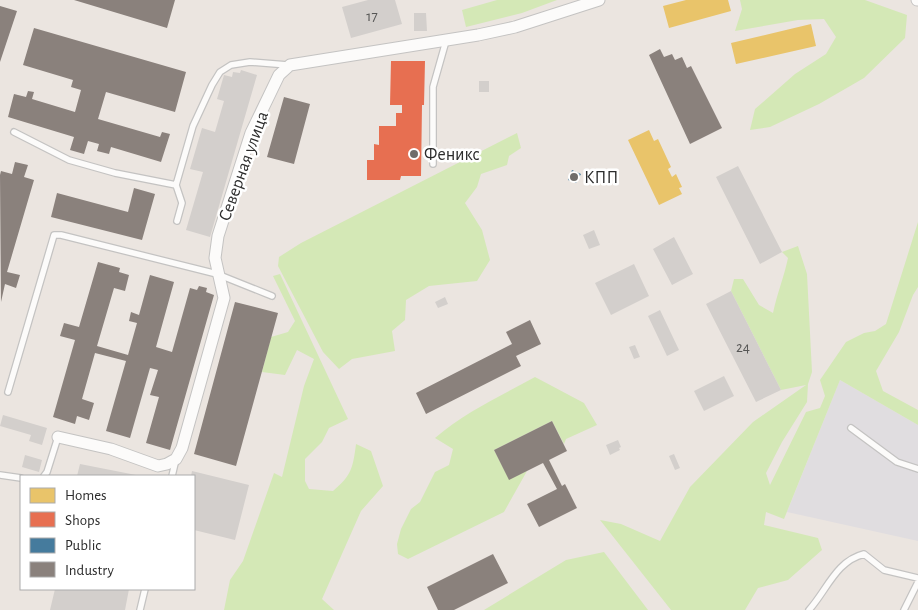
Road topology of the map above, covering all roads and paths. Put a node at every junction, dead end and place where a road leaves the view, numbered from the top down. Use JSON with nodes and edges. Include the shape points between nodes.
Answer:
{"nodes":[{"id":1,"x":599,"y":0,"type":"edge"},
{"id":2,"x":446,"y":41,"type":"junction"},
{"id":3,"x":290,"y":65,"type":"junction"},
{"id":4,"x":14,"y":132,"type":"dead end"},
{"id":5,"x":433,"y":164,"type":"dead end"},
{"id":6,"x":176,"y":185,"type":"junction"},
{"id":7,"x":177,"y":222,"type":"dead end"},
{"id":8,"x":217,"y":274,"type":"junction"},
{"id":9,"x":272,"y":296,"type":"dead end"},
{"id":10,"x":8,"y":392,"type":"dead end"},
{"id":11,"x":851,"y":428,"type":"dead end"},
{"id":12,"x":58,"y":437,"type":"joint"},
{"id":13,"x":176,"y":459,"type":"junction"},
{"id":14,"x":918,"y":469,"type":"edge"},
{"id":15,"x":0,"y":475,"type":"edge"},
{"id":16,"x":45,"y":475,"type":"edge"},
{"id":17,"x":172,"y":475,"type":"edge"},
{"id":18,"x":20,"y":478,"type":"edge"},
{"id":19,"x":918,"y":578,"type":"edge"},
{"id":20,"x":918,"y":582,"type":"edge"},
{"id":21,"x":145,"y":590,"type":"edge"},
{"id":22,"x":140,"y":610,"type":"edge"},
{"id":23,"x":809,"y":610,"type":"edge"},
{"id":24,"x":904,"y":610,"type":"edge"}],
"edges":[{"from":1,"to":2,"type":"street","via":[[515,27]]},
{"from":2,"to":3,"type":"street"},
{"from":2,"to":5,"type":"lane","via":[[433,87]]},
{"from":3,"to":6,"type":"lane","via":[[250,62],[220,72],[192,126]]},
{"from":3,"to":8,"type":"street","name":"Северная улица","via":[[279,75],[252,133],[218,236]]},
{"from":4,"to":6,"type":"lane","via":[[69,160]]},
{"from":6,"to":7,"type":"lane","via":[[182,203]]},
{"from":8,"to":9,"type":"lane"},
{"from":8,"to":10,"type":"lane","via":[[54,235]]},
{"from":8,"to":13,"type":"street","name":"Северная улица","via":[[224,298],[182,448]]},
{"from":11,"to":14,"type":"lane","via":[[897,462]]},
{"from":12,"to":13,"type":"street","via":[[111,449],[158,466]]},
{"from":12,"to":16,"type":"lane"},
{"from":13,"to":17,"type":"lane"},
{"from":15,"to":18,"type":"lane"},
{"from":19,"to":23,"type":"lane","via":[[884,570],[864,554],[853,556],[836,571]]},
{"from":20,"to":24,"type":"lane"},
{"from":21,"to":22,"type":"lane"}]}
